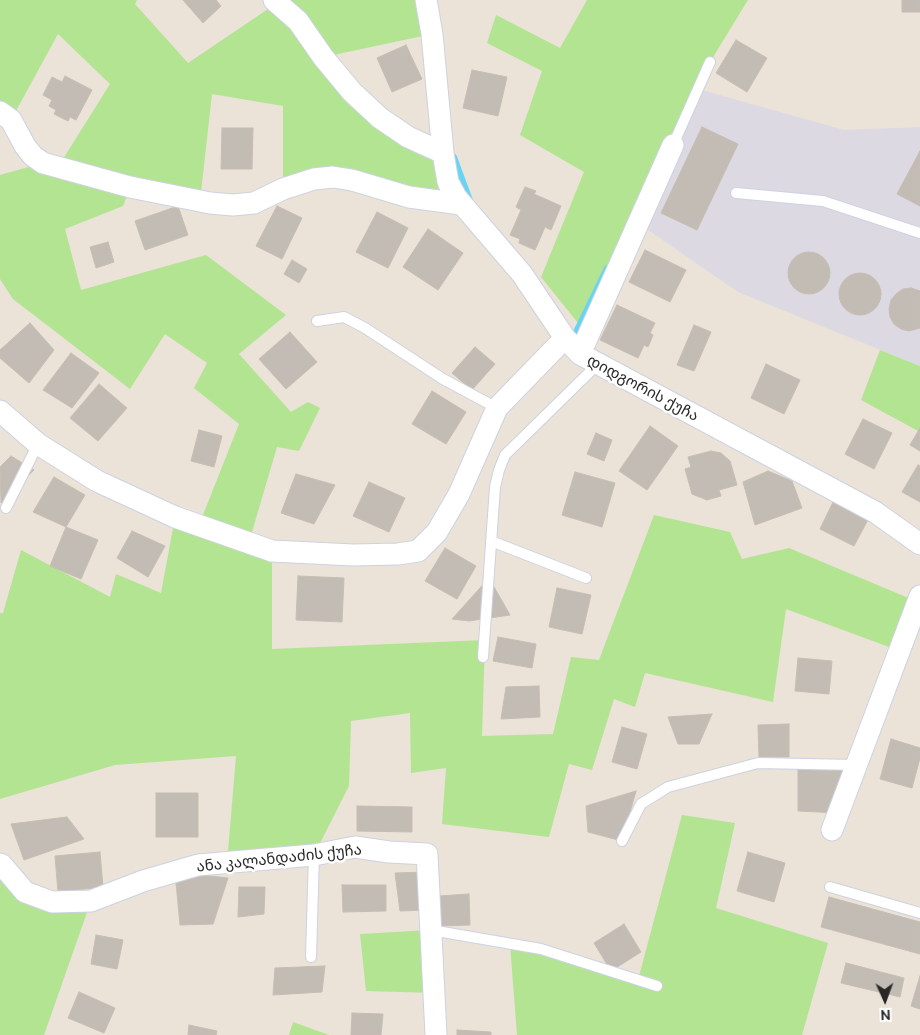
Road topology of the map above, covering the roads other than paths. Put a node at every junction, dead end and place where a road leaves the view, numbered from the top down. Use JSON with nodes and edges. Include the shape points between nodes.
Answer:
{"nodes":[{"id":1,"x":274,"y":0,"type":"edge"},
{"id":2,"x":426,"y":0,"type":"edge"},
{"id":3,"x":710,"y":62,"type":"dead end"},
{"id":4,"x":0,"y":112,"type":"edge"},
{"id":5,"x":673,"y":145,"type":"joint"},
{"id":6,"x":443,"y":153,"type":"junction"},
{"id":7,"x":736,"y":193,"type":"dead end"},
{"id":8,"x":461,"y":204,"type":"junction"},
{"id":9,"x":920,"y":233,"type":"edge"},
{"id":10,"x":317,"y":322,"type":"dead end"},
{"id":11,"x":565,"y":338,"type":"junction"},
{"id":12,"x":589,"y":359,"type":"junction"},
{"id":13,"x":498,"y":408,"type":"junction"},
{"id":14,"x":0,"y":410,"type":"edge"},
{"id":15,"x":38,"y":444,"type":"junction"},
{"id":16,"x":6,"y":508,"type":"dead end"},
{"id":17,"x":492,"y":541,"type":"junction"},
{"id":18,"x":920,"y":544,"type":"edge"},
{"id":19,"x":586,"y":578,"type":"dead end"},
{"id":20,"x":920,"y":596,"type":"edge"},
{"id":21,"x":483,"y":657,"type":"dead end"},
{"id":22,"x":858,"y":765,"type":"junction"},
{"id":23,"x":832,"y":830,"type":"dead end"},
{"id":24,"x":622,"y":840,"type":"dead end"},
{"id":25,"x":314,"y":855,"type":"junction"},
{"id":26,"x":0,"y":864,"type":"edge"},
{"id":27,"x":830,"y":887,"type":"dead end"},
{"id":28,"x":920,"y":913,"type":"edge"},
{"id":29,"x":431,"y":930,"type":"junction"},
{"id":30,"x":310,"y":957,"type":"dead end"},
{"id":31,"x":657,"y":986,"type":"dead end"},
{"id":32,"x":436,"y":1035,"type":"edge"}],
"edges":[{"from":1,"to":6,"type":"street","via":[[298,21],[352,92],[380,118],[408,137]]},
{"from":2,"to":6,"type":"street","name":"დიდგორის ქუჩა"},
{"from":3,"to":5,"type":"lane"},
{"from":4,"to":8,"type":"street","via":[[11,120],[29,151],[43,163],[130,188],[233,205],[254,203],[283,189],[333,177],[409,197]]},
{"from":5,"to":12,"type":"street"},
{"from":6,"to":8,"type":"street","name":"დიდგორის ქუჩა","via":[[448,182]]},
{"from":7,"to":9,"type":"lane","via":[[823,201]]},
{"from":8,"to":11,"type":"street","name":"დიდგორის ქუჩა","via":[[522,274]]},
{"from":10,"to":13,"type":"lane","via":[[344,317],[443,379]]},
{"from":11,"to":12,"type":"street","name":"დიდგორის ქუჩა"},
{"from":11,"to":13,"type":"street"},
{"from":12,"to":17,"type":"lane","via":[[505,455],[495,488]]},
{"from":12,"to":18,"type":"street","name":"დიდგორის ქუჩა","via":[[876,512]]},
{"from":13,"to":15,"type":"street","via":[[459,494],[437,532],[418,551],[398,554],[353,556],[272,551],[175,517],[97,481]]},
{"from":14,"to":15,"type":"street"},
{"from":15,"to":16,"type":"lane"},
{"from":17,"to":19,"type":"lane"},
{"from":17,"to":21,"type":"lane"},
{"from":20,"to":22,"type":"street"},
{"from":22,"to":23,"type":"street"},
{"from":22,"to":24,"type":"lane","via":[[758,763],[668,787],[641,804]]},
{"from":25,"to":26,"type":"street","name":"ანა კალანდაძის ქუჩა","via":[[198,865],[91,901],[52,902],[25,892]]},
{"from":25,"to":29,"type":"street","name":"ანა კალანდაძის ქუჩა","via":[[355,847],[427,854]]},
{"from":25,"to":30,"type":"lane"},
{"from":27,"to":28,"type":"lane"},
{"from":29,"to":31,"type":"lane","via":[[542,949]]},
{"from":29,"to":32,"type":"street","name":"ანა კალანდაძის ქუჩა"}]}
